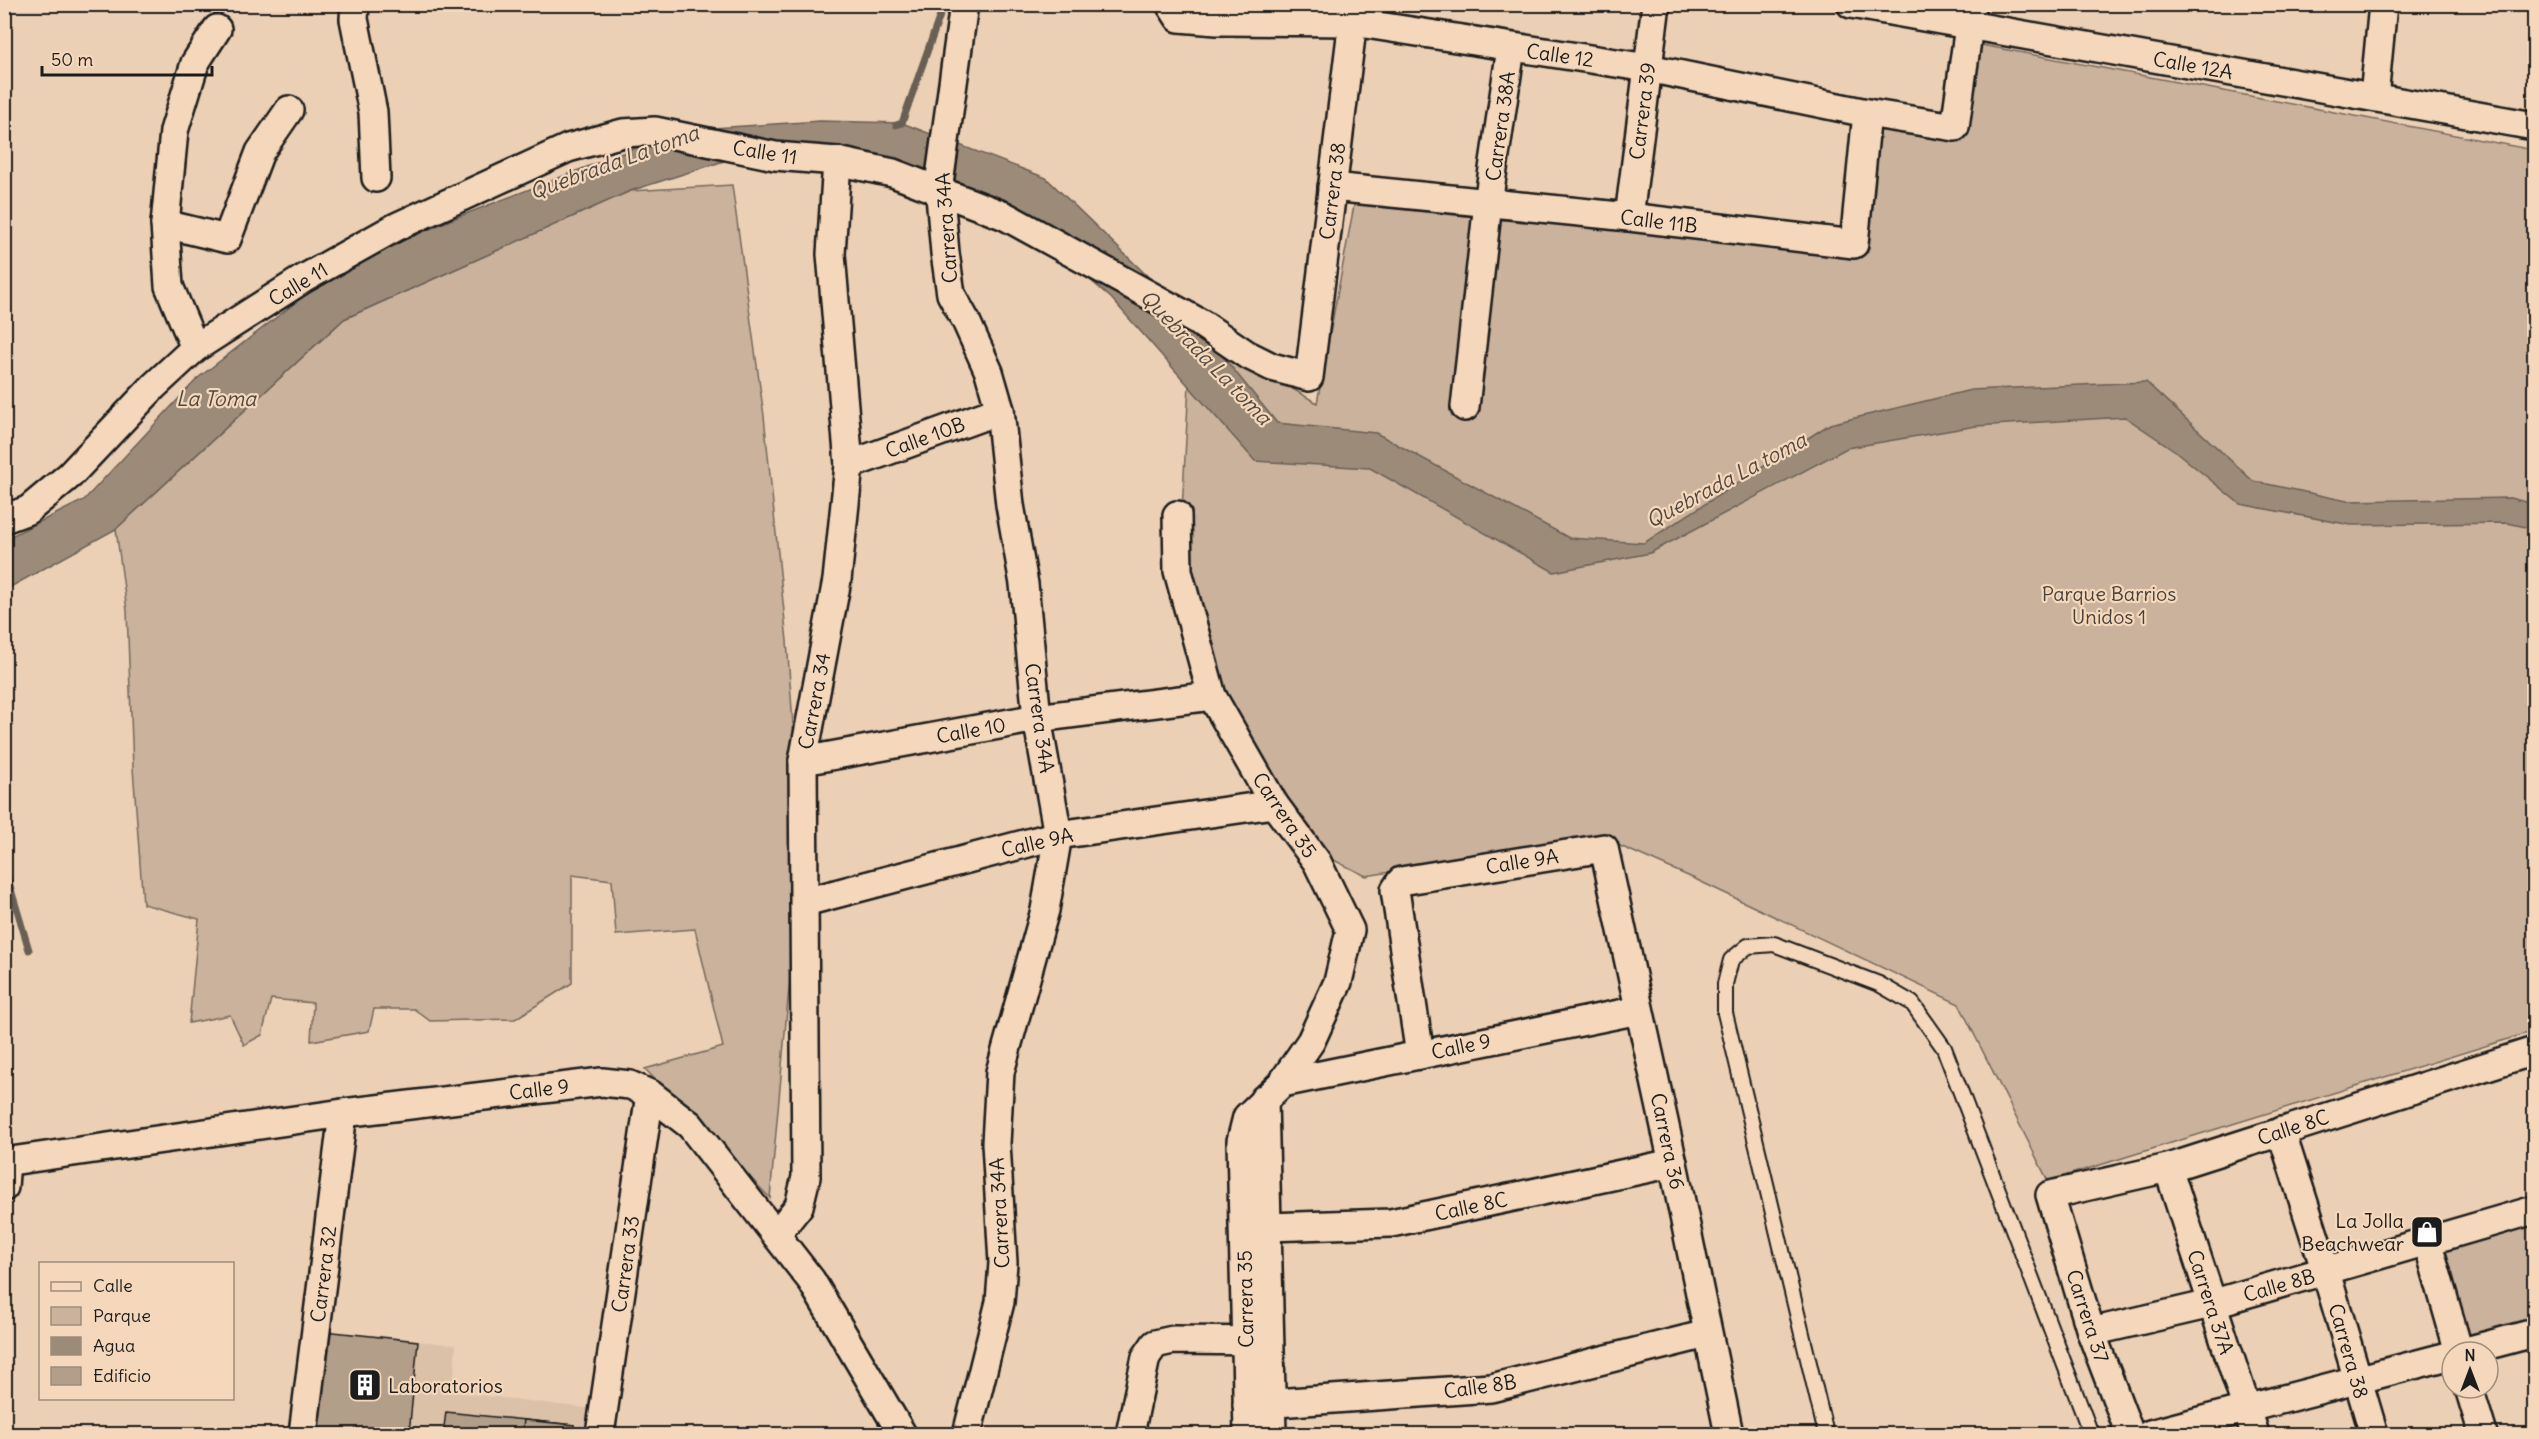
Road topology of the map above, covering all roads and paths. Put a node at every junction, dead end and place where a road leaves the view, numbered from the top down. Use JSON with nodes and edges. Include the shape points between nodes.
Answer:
{"nodes":[{"id":1,"x":355,"y":4,"type":"edge"},
{"id":2,"x":963,"y":4,"type":"edge"},
{"id":3,"x":1170,"y":4,"type":"edge"},
{"id":4,"x":1656,"y":4,"type":"edge"},
{"id":5,"x":1851,"y":4,"type":"edge"},
{"id":6,"x":2383,"y":4,"type":"edge"},
{"id":7,"x":1217,"y":13,"type":"edge"},
{"id":8,"x":1354,"y":13,"type":"edge"},
{"id":9,"x":1971,"y":15,"type":"edge"},
{"id":10,"x":217,"y":29,"type":"dead end"},
{"id":11,"x":1511,"y":48,"type":"junction"},
{"id":12,"x":1648,"y":68,"type":"junction"},
{"id":13,"x":2374,"y":97,"type":"junction"},
{"id":14,"x":289,"y":110,"type":"dead end"},
{"id":15,"x":1867,"y":113,"type":"junction"},
{"id":16,"x":2535,"y":126,"type":"edge"},
{"id":17,"x":837,"y":161,"type":"junction"},
{"id":18,"x":376,"y":178,"type":"dead end"},
{"id":19,"x":1332,"y":187,"type":"junction"},
{"id":20,"x":939,"y":188,"type":"junction"},
{"id":21,"x":1488,"y":203,"type":"junction"},
{"id":22,"x":1629,"y":217,"type":"junction"},
{"id":23,"x":165,"y":224,"type":"junction"},
{"id":24,"x":195,"y":348,"type":"junction"},
{"id":25,"x":1309,"y":377,"type":"joint"},
{"id":26,"x":1465,"y":407,"type":"dead end"},
{"id":27,"x":1000,"y":410,"type":"junction"},
{"id":28,"x":849,"y":465,"type":"junction"},
{"id":29,"x":1177,"y":515,"type":"dead end"},
{"id":30,"x":4,"y":519,"type":"edge"},
{"id":31,"x":1212,"y":696,"type":"junction"},
{"id":32,"x":1037,"y":718,"type":"junction"},
{"id":33,"x":803,"y":761,"type":"junction"},
{"id":34,"x":1274,"y":804,"type":"junction"},
{"id":35,"x":1058,"y":835,"type":"junction"},
{"id":36,"x":1604,"y":848,"type":"joint"},
{"id":37,"x":805,"y":902,"type":"junction"},
{"id":38,"x":1639,"y":1010,"type":"junction"},
{"id":39,"x":2535,"y":1051,"type":"edge"},
{"id":40,"x":1419,"y":1055,"type":"junction"},
{"id":41,"x":1273,"y":1091,"type":"junction"},
{"id":42,"x":650,"y":1094,"type":"junction"},
{"id":43,"x":343,"y":1113,"type":"junction"},
{"id":44,"x":2281,"y":1131,"type":"junction"},
{"id":45,"x":1673,"y":1163,"type":"junction"},
{"id":46,"x":2168,"y":1168,"type":"junction"},
{"id":47,"x":5,"y":1170,"type":"edge"},
{"id":48,"x":2050,"y":1195,"type":"joint"},
{"id":49,"x":2535,"y":1210,"type":"edge"},
{"id":50,"x":1267,"y":1227,"type":"junction"},
{"id":51,"x":776,"y":1234,"type":"junction"},
{"id":52,"x":2427,"y":1240,"type":"junction"},
{"id":53,"x":2326,"y":1272,"type":"junction"},
{"id":54,"x":2211,"y":1304,"type":"junction"},
{"id":55,"x":2091,"y":1332,"type":"junction"},
{"id":56,"x":2535,"y":1333,"type":"edge"},
{"id":57,"x":1707,"y":1334,"type":"junction"},
{"id":58,"x":2456,"y":1340,"type":"edge"},
{"id":59,"x":1259,"y":1341,"type":"junction"},
{"id":60,"x":2500,"y":1342,"type":"edge"},
{"id":61,"x":2440,"y":1358,"type":"edge"},
{"id":62,"x":2358,"y":1380,"type":"junction"},
{"id":63,"x":2473,"y":1400,"type":"edge"},
{"id":64,"x":1259,"y":1405,"type":"junction"},
{"id":65,"x":2251,"y":1422,"type":"edge"},
{"id":66,"x":303,"y":1434,"type":"edge"},
{"id":67,"x":600,"y":1434,"type":"edge"},
{"id":68,"x":902,"y":1434,"type":"edge"},
{"id":69,"x":967,"y":1434,"type":"edge"},
{"id":70,"x":1130,"y":1434,"type":"edge"},
{"id":71,"x":1248,"y":1434,"type":"edge"},
{"id":72,"x":1272,"y":1434,"type":"edge"},
{"id":73,"x":1729,"y":1434,"type":"edge"},
{"id":74,"x":1826,"y":1434,"type":"edge"},
{"id":75,"x":2091,"y":1434,"type":"edge"},
{"id":76,"x":2130,"y":1434,"type":"edge"},
{"id":77,"x":2150,"y":1434,"type":"edge"},
{"id":78,"x":2373,"y":1434,"type":"edge"},
{"id":79,"x":2483,"y":1434,"type":"edge"}],
"edges":[{"from":1,"to":18,"type":"street","via":[[354,19],[373,112]]},
{"from":2,"to":20,"type":"street","name":"Carrera 34A"},
{"from":3,"to":7,"type":"street","name":"Calle 12","via":[[1179,18]]},
{"from":4,"to":12,"type":"street","name":"Carrera 39"},
{"from":5,"to":9,"type":"street","name":"Calle 12A"},
{"from":6,"to":13,"type":"street"},
{"from":7,"to":8,"type":"street","name":"Calle 12"},
{"from":8,"to":11,"type":"street","name":"Calle 12"},
{"from":8,"to":19,"type":"street","name":"Carrera 38"},
{"from":9,"to":13,"type":"street","name":"Calle 12A"},
{"from":9,"to":15,"type":"street","name":"Calle 12","via":[[1955,127]]},
{"from":10,"to":23,"type":"street","via":[[195,63],[174,131]]},
{"from":11,"to":12,"type":"street","name":"Calle 12"},
{"from":11,"to":21,"type":"street","name":"Carrera 38A"},
{"from":12,"to":15,"type":"street","name":"Calle 12"},
{"from":12,"to":22,"type":"street","name":"Carrera 39"},
{"from":13,"to":16,"type":"street","name":"Calle 12A"},
{"from":14,"to":23,"type":"street","via":[[260,152],[227,239]]},
{"from":15,"to":22,"type":"street","name":"Calle 11B","via":[[1854,244]]},
{"from":17,"to":20,"type":"street","name":"Calle 11"},
{"from":17,"to":24,"type":"street","name":"Calle 11","via":[[775,156],[655,131],[623,133],[568,148],[396,227],[303,279]]},
{"from":17,"to":28,"type":"street","name":"Carrera 34","via":[[831,255]]},
{"from":19,"to":21,"type":"street","name":"Calle 11B"},
{"from":19,"to":25,"type":"street","name":"Carrera 38"},
{"from":20,"to":25,"type":"street","name":"Calle 11","via":[[1005,216],[1202,324],[1246,354],[1272,367]]},
{"from":20,"to":27,"type":"street","name":"Carrera 34A","via":[[951,294],[989,372]]},
{"from":21,"to":22,"type":"street","name":"Calle 11B"},
{"from":21,"to":26,"type":"street","name":"Carrera 38A"},
{"from":23,"to":24,"type":"street","via":[[169,286]]},
{"from":24,"to":30,"type":"street","name":"Calle 11","via":[[153,386],[70,476],[28,510]]},
{"from":27,"to":28,"type":"street","name":"Calle 10B"},
{"from":27,"to":32,"type":"street","name":"Carrera 34A","via":[[1010,505],[1024,584]]},
{"from":28,"to":33,"type":"street","name":"Carrera 34","via":[[837,580]]},
{"from":29,"to":31,"type":"street","name":"Carrera 35","via":[[1178,571]]},
{"from":31,"to":32,"type":"street","name":"Calle 10"},
{"from":31,"to":34,"type":"street","name":"Carrera 35"},
{"from":32,"to":33,"type":"street","name":"Calle 10"},
{"from":32,"to":35,"type":"street","name":"Carrera 34A"},
{"from":33,"to":37,"type":"street","name":"Carrera 34"},
{"from":34,"to":35,"type":"street","name":"Calle 9A"},
{"from":34,"to":41,"type":"street","name":"Carrera 35","via":[[1317,862],[1350,930],[1338,982],[1311,1041]]},
{"from":35,"to":37,"type":"street","name":"Calle 9A"},
{"from":35,"to":69,"type":"street","name":"Carrera 34A","via":[[1045,910],[1000,1072],[996,1143],[1003,1263],[1000,1302]]},
{"from":36,"to":38,"type":"street","name":"Carrera 36"},
{"from":36,"to":40,"type":"street","name":"Calle 9A","via":[[1401,881],[1395,890]]},
{"from":37,"to":51,"type":"street","name":"Carrera 34","via":[[806,1177],[799,1206]]},
{"from":38,"to":40,"type":"street","name":"Calle 9"},
{"from":38,"to":45,"type":"street","name":"Carrera 36"},
{"from":39,"to":44,"type":"street","name":"Calle 8C"},
{"from":40,"to":41,"type":"street","name":"Calle 9"},
{"from":41,"to":50,"type":"street","name":"Carrera 35"},
{"from":41,"to":59,"type":"street","name":"Carrera 35","via":[[1248,1118],[1241,1141]]},
{"from":42,"to":43,"type":"street","name":"Calle 9","via":[[630,1085],[602,1082]]},
{"from":42,"to":51,"type":"street","name":"Calle 9","via":[[690,1125]]},
{"from":42,"to":67,"type":"street","name":"Carrera 33"},
{"from":43,"to":47,"type":"street","name":"Calle 9"},
{"from":43,"to":66,"type":"street","name":"Carrera 32"},
{"from":44,"to":46,"type":"street","name":"Calle 8C"},
{"from":44,"to":53,"type":"street","name":"Carrera 38"},
{"from":45,"to":50,"type":"street","name":"Calle 8C","via":[[1391,1223]]},
{"from":45,"to":57,"type":"street","name":"Carrera 36"},
{"from":46,"to":48,"type":"street","name":"Calle 8C"},
{"from":46,"to":54,"type":"street","name":"Carrera 37A"},
{"from":48,"to":55,"type":"street","name":"Carrera 37"},
{"from":49,"to":52,"type":"street","name":"Calle 8B"},
{"from":50,"to":59,"type":"street","name":"Carrera 35"},
{"from":51,"to":68,"type":"street","name":"Calle 9","via":[[811,1280]]},
{"from":52,"to":53,"type":"street","name":"Calle 8B"},
{"from":52,"to":58,"type":"street"},
{"from":53,"to":54,"type":"street","name":"Calle 8B"},
{"from":53,"to":62,"type":"street","name":"Carrera 38"},
{"from":54,"to":55,"type":"street","name":"Calle 8B"},
{"from":54,"to":65,"type":"street","name":"Carrera 37A"},
{"from":55,"to":76,"type":"street","name":"Carrera 37"},
{"from":56,"to":60,"type":"street"},
{"from":57,"to":64,"type":"street","name":"Calle 8B","via":[[1491,1388]]},
{"from":57,"to":73,"type":"street","name":"Carrera 36"},
{"from":59,"to":64,"type":"street","name":"Carrera 35"},
{"from":59,"to":70,"type":"street","via":[[1173,1340],[1155,1344],[1146,1357]]},
{"from":61,"to":62,"type":"street"},
{"from":62,"to":65,"type":"street"},
{"from":62,"to":78,"type":"street","name":"Carrera 38"},
{"from":63,"to":79,"type":"street"},
{"from":64,"to":71,"type":"street","name":"Carrera 35"},
{"from":64,"to":72,"type":"street","name":"Carrera 35"},
{"from":65,"to":77,"type":"street"},
{"from":74,"to":75,"type":"lane","via":[[1725,1013],[1725,984],[1731,960],[1748,946],[1774,944],[1879,984],[1912,1003],[1944,1048]]}]}
